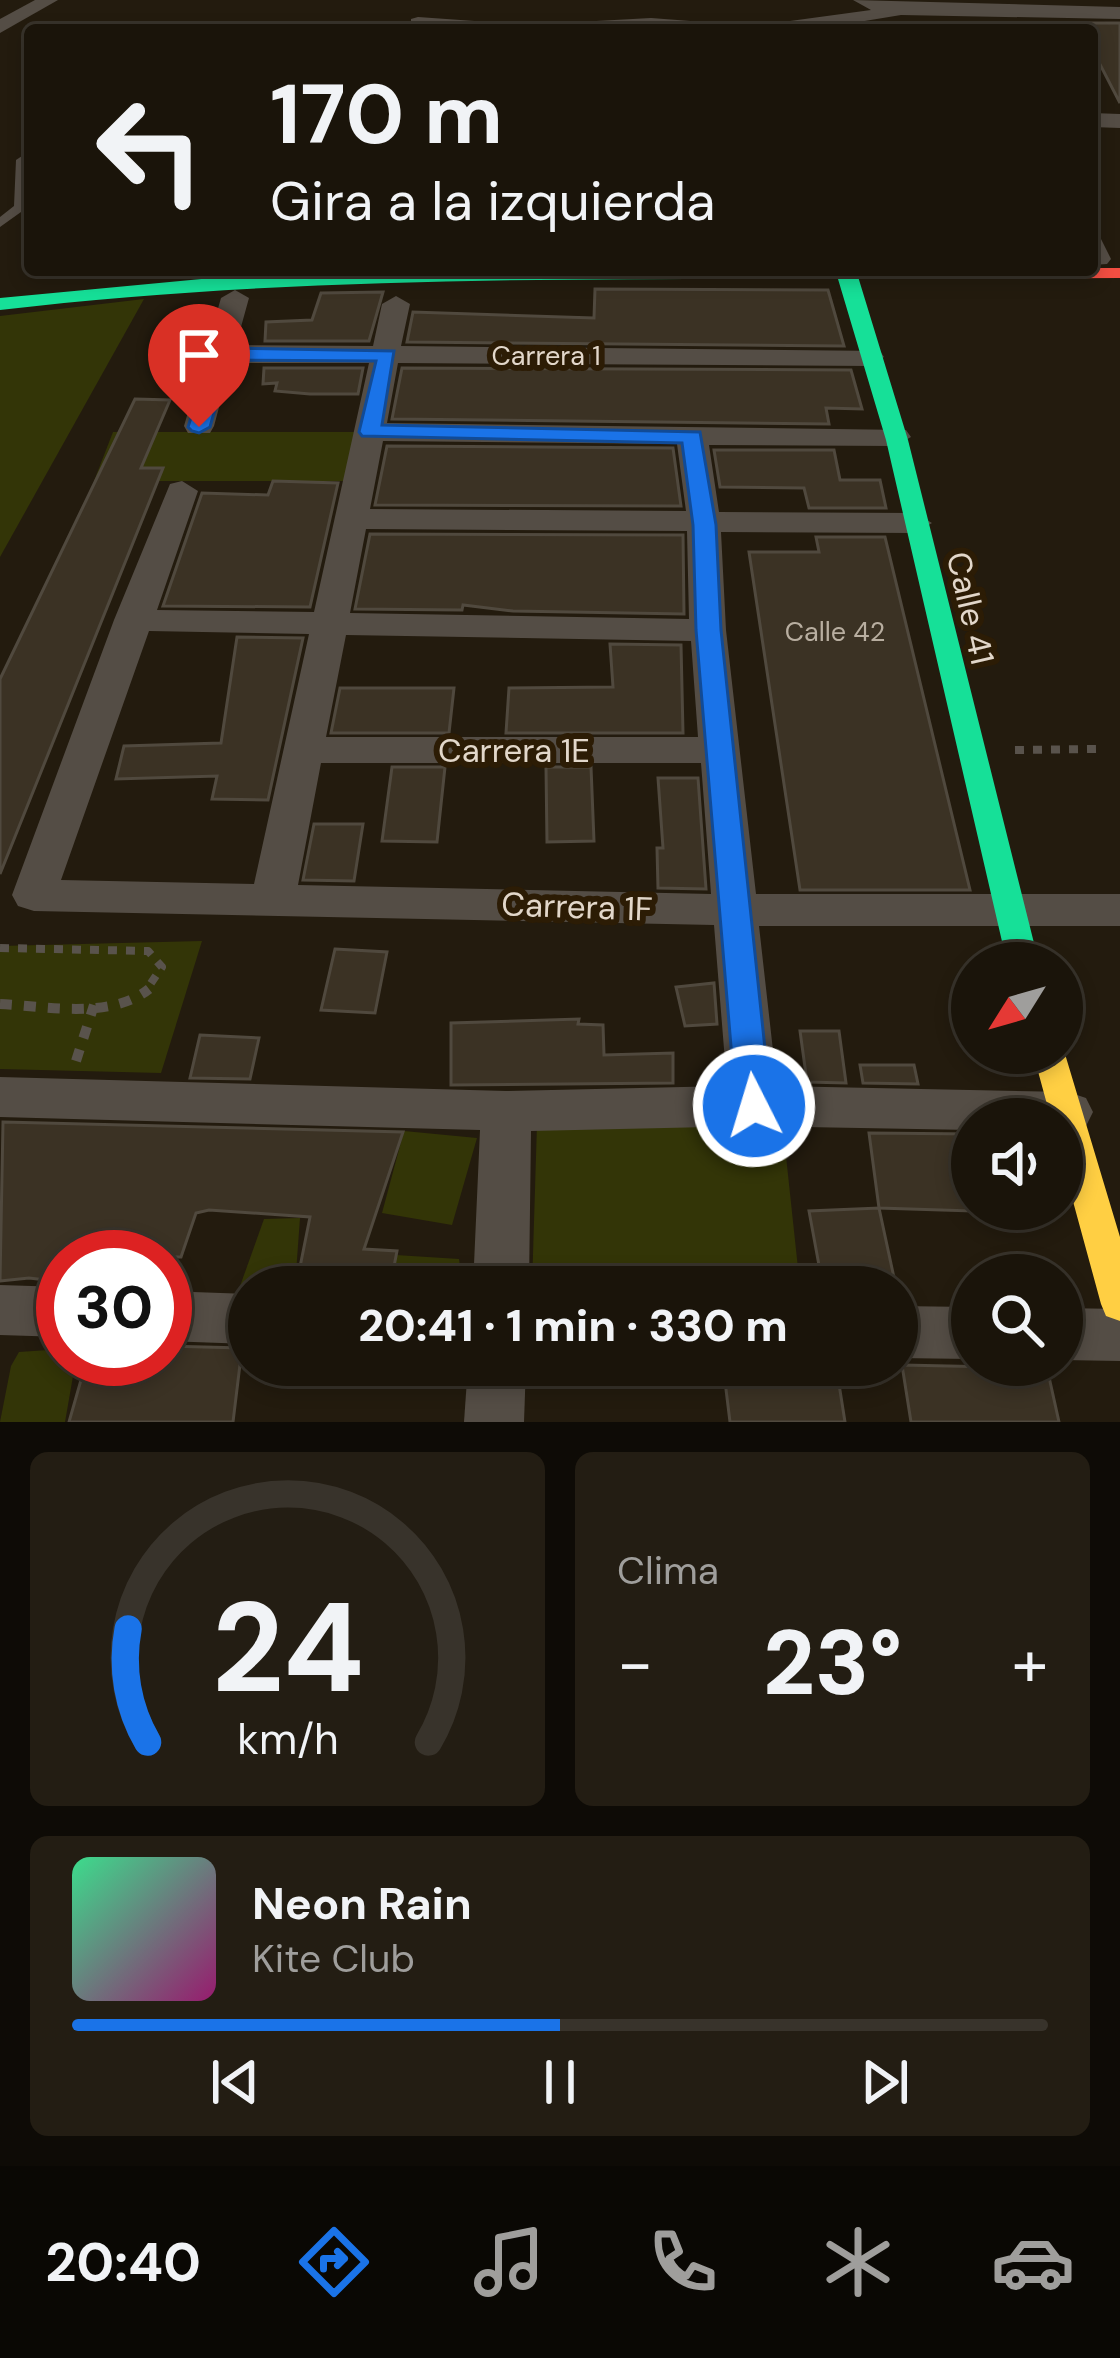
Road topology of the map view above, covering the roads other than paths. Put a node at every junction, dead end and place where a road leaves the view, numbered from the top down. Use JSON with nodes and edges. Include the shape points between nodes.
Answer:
{"nodes":[{"id":1,"x":49,"y":0,"type":"edge"},
{"id":2,"x":862,"y":0,"type":"edge"},
{"id":3,"x":910,"y":10,"type":"junction"},
{"id":4,"x":1120,"y":13,"type":"edge"},
{"id":5,"x":418,"y":23,"type":"dead end"},
{"id":6,"x":432,"y":24,"type":"edge"},
{"id":7,"x":811,"y":24,"type":"edge"},
{"id":8,"x":0,"y":27,"type":"edge"},
{"id":9,"x":22,"y":160,"type":"dead end"},
{"id":10,"x":0,"y":223,"type":"edge"},
{"id":11,"x":84,"y":276,"type":"edge"},
{"id":12,"x":300,"y":276,"type":"edge"},
{"id":13,"x":846,"y":276,"type":"edge"},
{"id":14,"x":0,"y":286,"type":"edge"},
{"id":15,"x":235,"y":298,"type":"dead end"},
{"id":16,"x":0,"y":304,"type":"edge"},
{"id":17,"x":396,"y":304,"type":"dead end"},
{"id":18,"x":221,"y":354,"type":"junction"},
{"id":19,"x":387,"y":356,"type":"junction"},
{"id":20,"x":870,"y":358,"type":"junction"},
{"id":21,"x":199,"y":427,"type":"dead end"},
{"id":22,"x":370,"y":432,"type":"junction"},
{"id":23,"x":692,"y":436,"type":"junction"},
{"id":24,"x":895,"y":437,"type":"junction"},
{"id":25,"x":182,"y":490,"type":"dead end"},
{"id":26,"x":355,"y":519,"type":"junction"},
{"id":27,"x":915,"y":524,"type":"junction"},
{"id":28,"x":704,"y":525,"type":"junction"},
{"id":29,"x":132,"y":620,"type":"junction"},
{"id":30,"x":326,"y":625,"type":"junction"},
{"id":31,"x":709,"y":630,"type":"junction"},
{"id":32,"x":306,"y":750,"type":"junction"},
{"id":33,"x":721,"y":750,"type":"junction"},
{"id":34,"x":272,"y":897,"type":"junction"},
{"id":35,"x":736,"y":910,"type":"junction"},
{"id":36,"x":1120,"y":910,"type":"edge"},
{"id":37,"x":1009,"y":913,"type":"junction"},
{"id":38,"x":1017,"y":942,"type":"edge"},
{"id":39,"x":0,"y":1097,"type":"edge"},
{"id":40,"x":754,"y":1106,"type":"junction"},
{"id":41,"x":951,"y":1110,"type":"edge"},
{"id":42,"x":506,"y":1112,"type":"junction"},
{"id":43,"x":1083,"y":1167,"type":"edge"},
{"id":44,"x":502,"y":1266,"type":"edge"},
{"id":45,"x":1120,"y":1304,"type":"edge"},
{"id":46,"x":0,"y":1310,"type":"edge"},
{"id":47,"x":36,"y":1311,"type":"edge"},
{"id":48,"x":192,"y":1317,"type":"edge"},
{"id":49,"x":228,"y":1318,"type":"edge"},
{"id":50,"x":918,"y":1332,"type":"edge"},
{"id":51,"x":951,"y":1333,"type":"edge"},
{"id":52,"x":1083,"y":1334,"type":"edge"},
{"id":53,"x":1120,"y":1334,"type":"edge"},
{"id":54,"x":496,"y":1386,"type":"edge"},
{"id":55,"x":494,"y":1422,"type":"edge"}],
"edges":[{"from":1,"to":8,"type":"street"},
{"from":2,"to":3,"type":"street"},
{"from":3,"to":4,"type":"street"},
{"from":3,"to":7,"type":"street"},
{"from":5,"to":6,"type":"street"},
{"from":9,"to":10,"type":"lane","via":[[21,207]]},
{"from":11,"to":14,"type":"main road"},
{"from":12,"to":16,"type":"main road"},
{"from":13,"to":20,"type":"main road","name":"Calle 41"},
{"from":15,"to":18,"type":"street"},
{"from":17,"to":19,"type":"street"},
{"from":18,"to":19,"type":"street","name":"Carrera 1"},
{"from":18,"to":21,"type":"street"},
{"from":19,"to":20,"type":"street","name":"Carrera 1"},
{"from":19,"to":22,"type":"street"},
{"from":20,"to":24,"type":"main road","name":"Calle 41"},
{"from":22,"to":23,"type":"street"},
{"from":22,"to":26,"type":"street"},
{"from":23,"to":24,"type":"street"},
{"from":23,"to":28,"type":"street"},
{"from":24,"to":27,"type":"main road","name":"Calle 41"},
{"from":25,"to":29,"type":"street"},
{"from":26,"to":28,"type":"street"},
{"from":26,"to":30,"type":"street"},
{"from":27,"to":28,"type":"street"},
{"from":27,"to":37,"type":"main road","name":"Calle 41"},
{"from":28,"to":31,"type":"street"},
{"from":29,"to":30,"type":"street"},
{"from":29,"to":34,"type":"street","name":"Carrera 1F","via":[[34,895]]},
{"from":30,"to":31,"type":"street"},
{"from":30,"to":32,"type":"street"},
{"from":31,"to":33,"type":"street"},
{"from":32,"to":33,"type":"street","name":"Carrera 1E"},
{"from":32,"to":34,"type":"street"},
{"from":33,"to":35,"type":"street"},
{"from":34,"to":35,"type":"street","name":"Carrera 1F"},
{"from":35,"to":37,"type":"street","name":"Carrera 1F"},
{"from":35,"to":40,"type":"street"},
{"from":36,"to":37,"type":"street","name":"Carrera 1F"},
{"from":37,"to":38,"type":"main road","name":"Calle 41"},
{"from":39,"to":42,"type":"street"},
{"from":40,"to":41,"type":"street"},
{"from":40,"to":42,"type":"street"},
{"from":42,"to":44,"type":"street"},
{"from":43,"to":45,"type":"main road"},
{"from":46,"to":47,"type":"street"},
{"from":48,"to":49,"type":"street"},
{"from":50,"to":51,"type":"street"},
{"from":52,"to":53,"type":"street"},
{"from":54,"to":55,"type":"street"}]}
